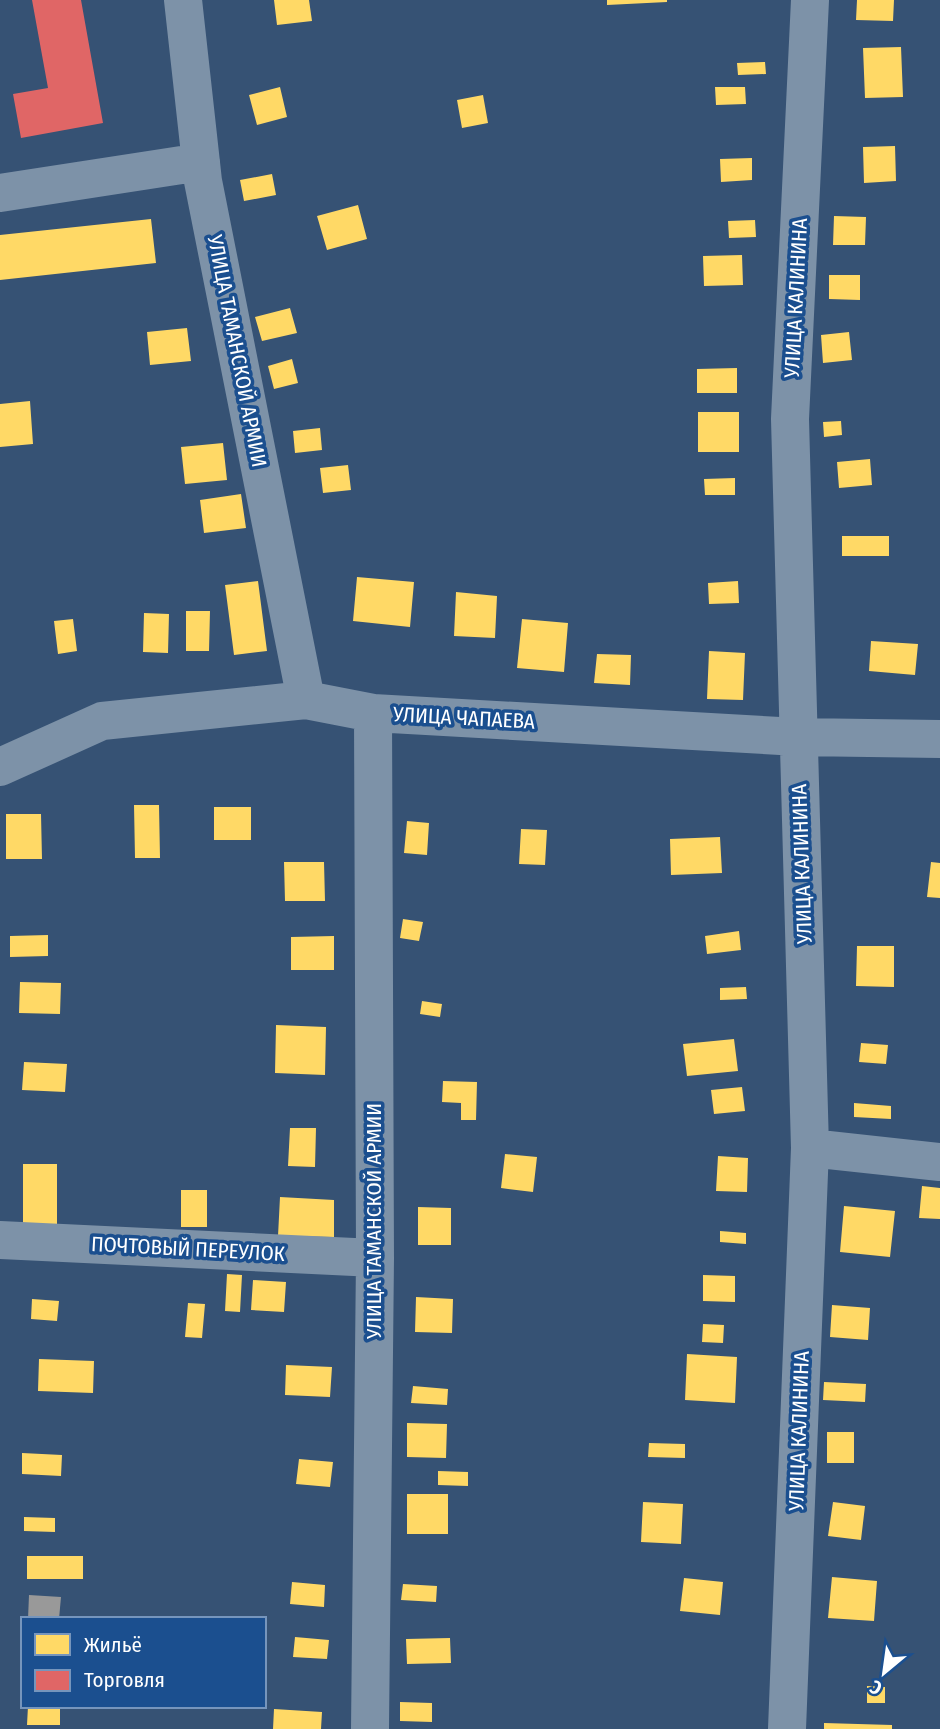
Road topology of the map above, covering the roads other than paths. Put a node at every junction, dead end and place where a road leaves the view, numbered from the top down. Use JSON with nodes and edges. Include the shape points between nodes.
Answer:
{"nodes":[{"id":1,"x":183,"y":0,"type":"edge"},
{"id":2,"x":810,"y":0,"type":"edge"},
{"id":3,"x":201,"y":162,"type":"junction"},
{"id":4,"x":0,"y":193,"type":"edge"},
{"id":5,"x":306,"y":700,"type":"junction"},
{"id":6,"x":373,"y":713,"type":"junction"},
{"id":7,"x":798,"y":737,"type":"junction"},
{"id":8,"x":940,"y":739,"type":"edge"},
{"id":9,"x":0,"y":767,"type":"edge"},
{"id":10,"x":810,"y":1148,"type":"junction"},
{"id":11,"x":940,"y":1162,"type":"edge"},
{"id":12,"x":0,"y":1240,"type":"edge"},
{"id":13,"x":375,"y":1258,"type":"junction"},
{"id":14,"x":370,"y":1729,"type":"edge"},
{"id":15,"x":787,"y":1729,"type":"edge"}],
"edges":[{"from":1,"to":3,"type":"street","name":"УЛИЦА ТАМАНСКОЙ АРМИИ"},
{"from":2,"to":7,"type":"street","name":"УЛИЦА КАЛИНИНА","via":[[790,419]]},
{"from":3,"to":4,"type":"street"},
{"from":3,"to":5,"type":"street","name":"УЛИЦА ТАМАНСКОЙ АРМИИ"},
{"from":5,"to":6,"type":"street","name":"УЛИЦА ЧАПАЕВА"},
{"from":5,"to":9,"type":"street","name":"УЛИЦА ЧАПАЕВА","via":[[102,721]]},
{"from":6,"to":7,"type":"street","name":"УЛИЦА ЧАПАЕВА"},
{"from":6,"to":13,"type":"street","name":"УЛИЦА ТАМАНСКОЙ АРМИИ"},
{"from":7,"to":8,"type":"street","name":"УЛИЦА ЧАПАЕВА"},
{"from":7,"to":10,"type":"street","name":"УЛИЦА КАЛИНИНА"},
{"from":10,"to":11,"type":"street"},
{"from":10,"to":15,"type":"street","name":"УЛИЦА КАЛИНИНА"},
{"from":12,"to":13,"type":"street","name":"ПОЧТОВЫЙ ПЕРЕУЛОК"},
{"from":13,"to":14,"type":"street","name":"УЛИЦА ТАМАНСКОЙ АРМИИ"}]}
